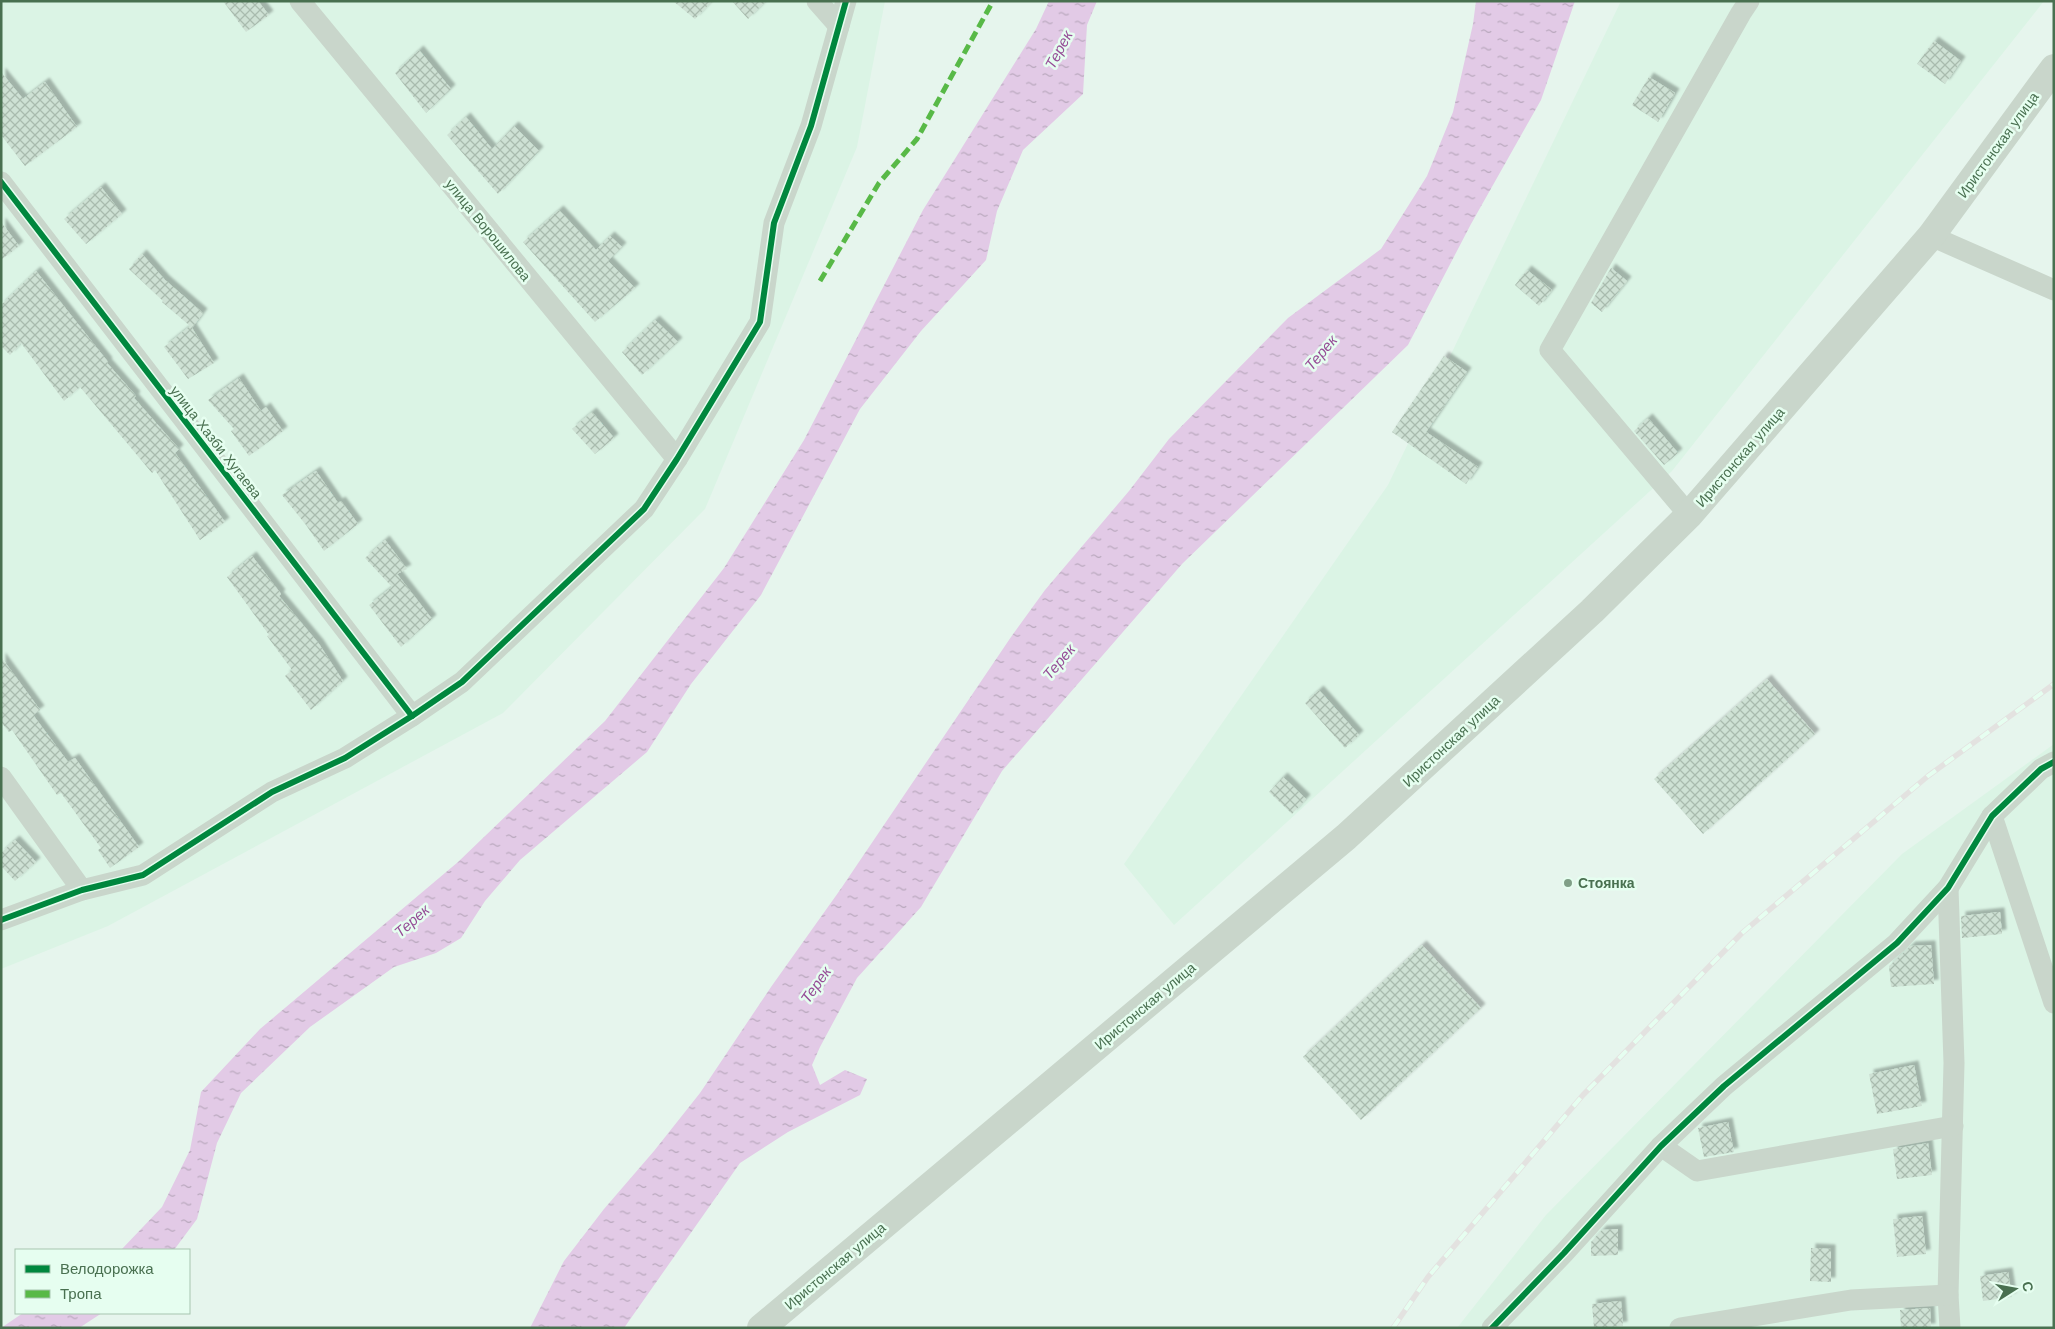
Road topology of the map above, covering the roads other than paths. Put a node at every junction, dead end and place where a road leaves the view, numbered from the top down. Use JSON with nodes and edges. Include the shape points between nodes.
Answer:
{"nodes":[{"id":1,"x":300,"y":1,"type":"edge"},
{"id":2,"x":817,"y":1,"type":"edge"},
{"id":3,"x":846,"y":1,"type":"edge"},
{"id":4,"x":1749,"y":1,"type":"edge"},
{"id":5,"x":839,"y":26,"type":"junction"},
{"id":6,"x":2054,"y":68,"type":"edge"},
{"id":7,"x":1,"y":182,"type":"edge"},
{"id":8,"x":1931,"y":236,"type":"junction"},
{"id":9,"x":2054,"y":290,"type":"edge"},
{"id":10,"x":677,"y":459,"type":"junction"},
{"id":11,"x":1689,"y":515,"type":"junction"},
{"id":12,"x":412,"y":716,"type":"junction"},
{"id":13,"x":2054,"y":762,"type":"edge"},
{"id":14,"x":1,"y":776,"type":"edge"},
{"id":15,"x":1992,"y":816,"type":"junction"},
{"id":16,"x":1948,"y":888,"type":"junction"},
{"id":17,"x":82,"y":890,"type":"junction"},
{"id":18,"x":1,"y":920,"type":"edge"},
{"id":19,"x":2054,"y":1003,"type":"edge"},
{"id":20,"x":1953,"y":1126,"type":"junction"},
{"id":21,"x":1661,"y":1146,"type":"junction"},
{"id":22,"x":1948,"y":1295,"type":"junction"},
{"id":23,"x":761,"y":1328,"type":"edge"},
{"id":24,"x":1492,"y":1328,"type":"edge"},
{"id":25,"x":1680,"y":1328,"type":"edge"},
{"id":26,"x":1950,"y":1328,"type":"edge"}],
"edges":[{"from":1,"to":10,"type":"street","name":"улица Ворошилова"},
{"from":2,"to":5,"type":"street"},
{"from":3,"to":5,"type":"street"},
{"from":4,"to":11,"type":"street","via":[[1550,350]]},
{"from":5,"to":10,"type":"street","via":[[811,126],[774,223],[760,322]]},
{"from":6,"to":8,"type":"main road","name":"Иристонская улица"},
{"from":7,"to":12,"type":"street","name":"улица Хазби Хугаева"},
{"from":8,"to":9,"type":"street"},
{"from":8,"to":11,"type":"main road","name":"Иристонская улица"},
{"from":10,"to":12,"type":"street","via":[[644,509],[462,682]]},
{"from":11,"to":23,"type":"main road","name":"Иристонская улица","via":[[1592,612],[1346,837]]},
{"from":12,"to":17,"type":"street","via":[[345,758],[272,792],[143,875]]},
{"from":13,"to":15,"type":"street","via":[[2041,769]]},
{"from":14,"to":17,"type":"street"},
{"from":15,"to":16,"type":"street"},
{"from":15,"to":19,"type":"street"},
{"from":16,"to":20,"type":"street"},
{"from":16,"to":21,"type":"street","via":[[1897,942],[1724,1086]]},
{"from":17,"to":18,"type":"street"},
{"from":20,"to":21,"type":"street","via":[[1697,1171]]},
{"from":20,"to":22,"type":"street"},
{"from":21,"to":24,"type":"street"},
{"from":22,"to":25,"type":"street","via":[[1851,1300]]},
{"from":22,"to":26,"type":"street"}]}
